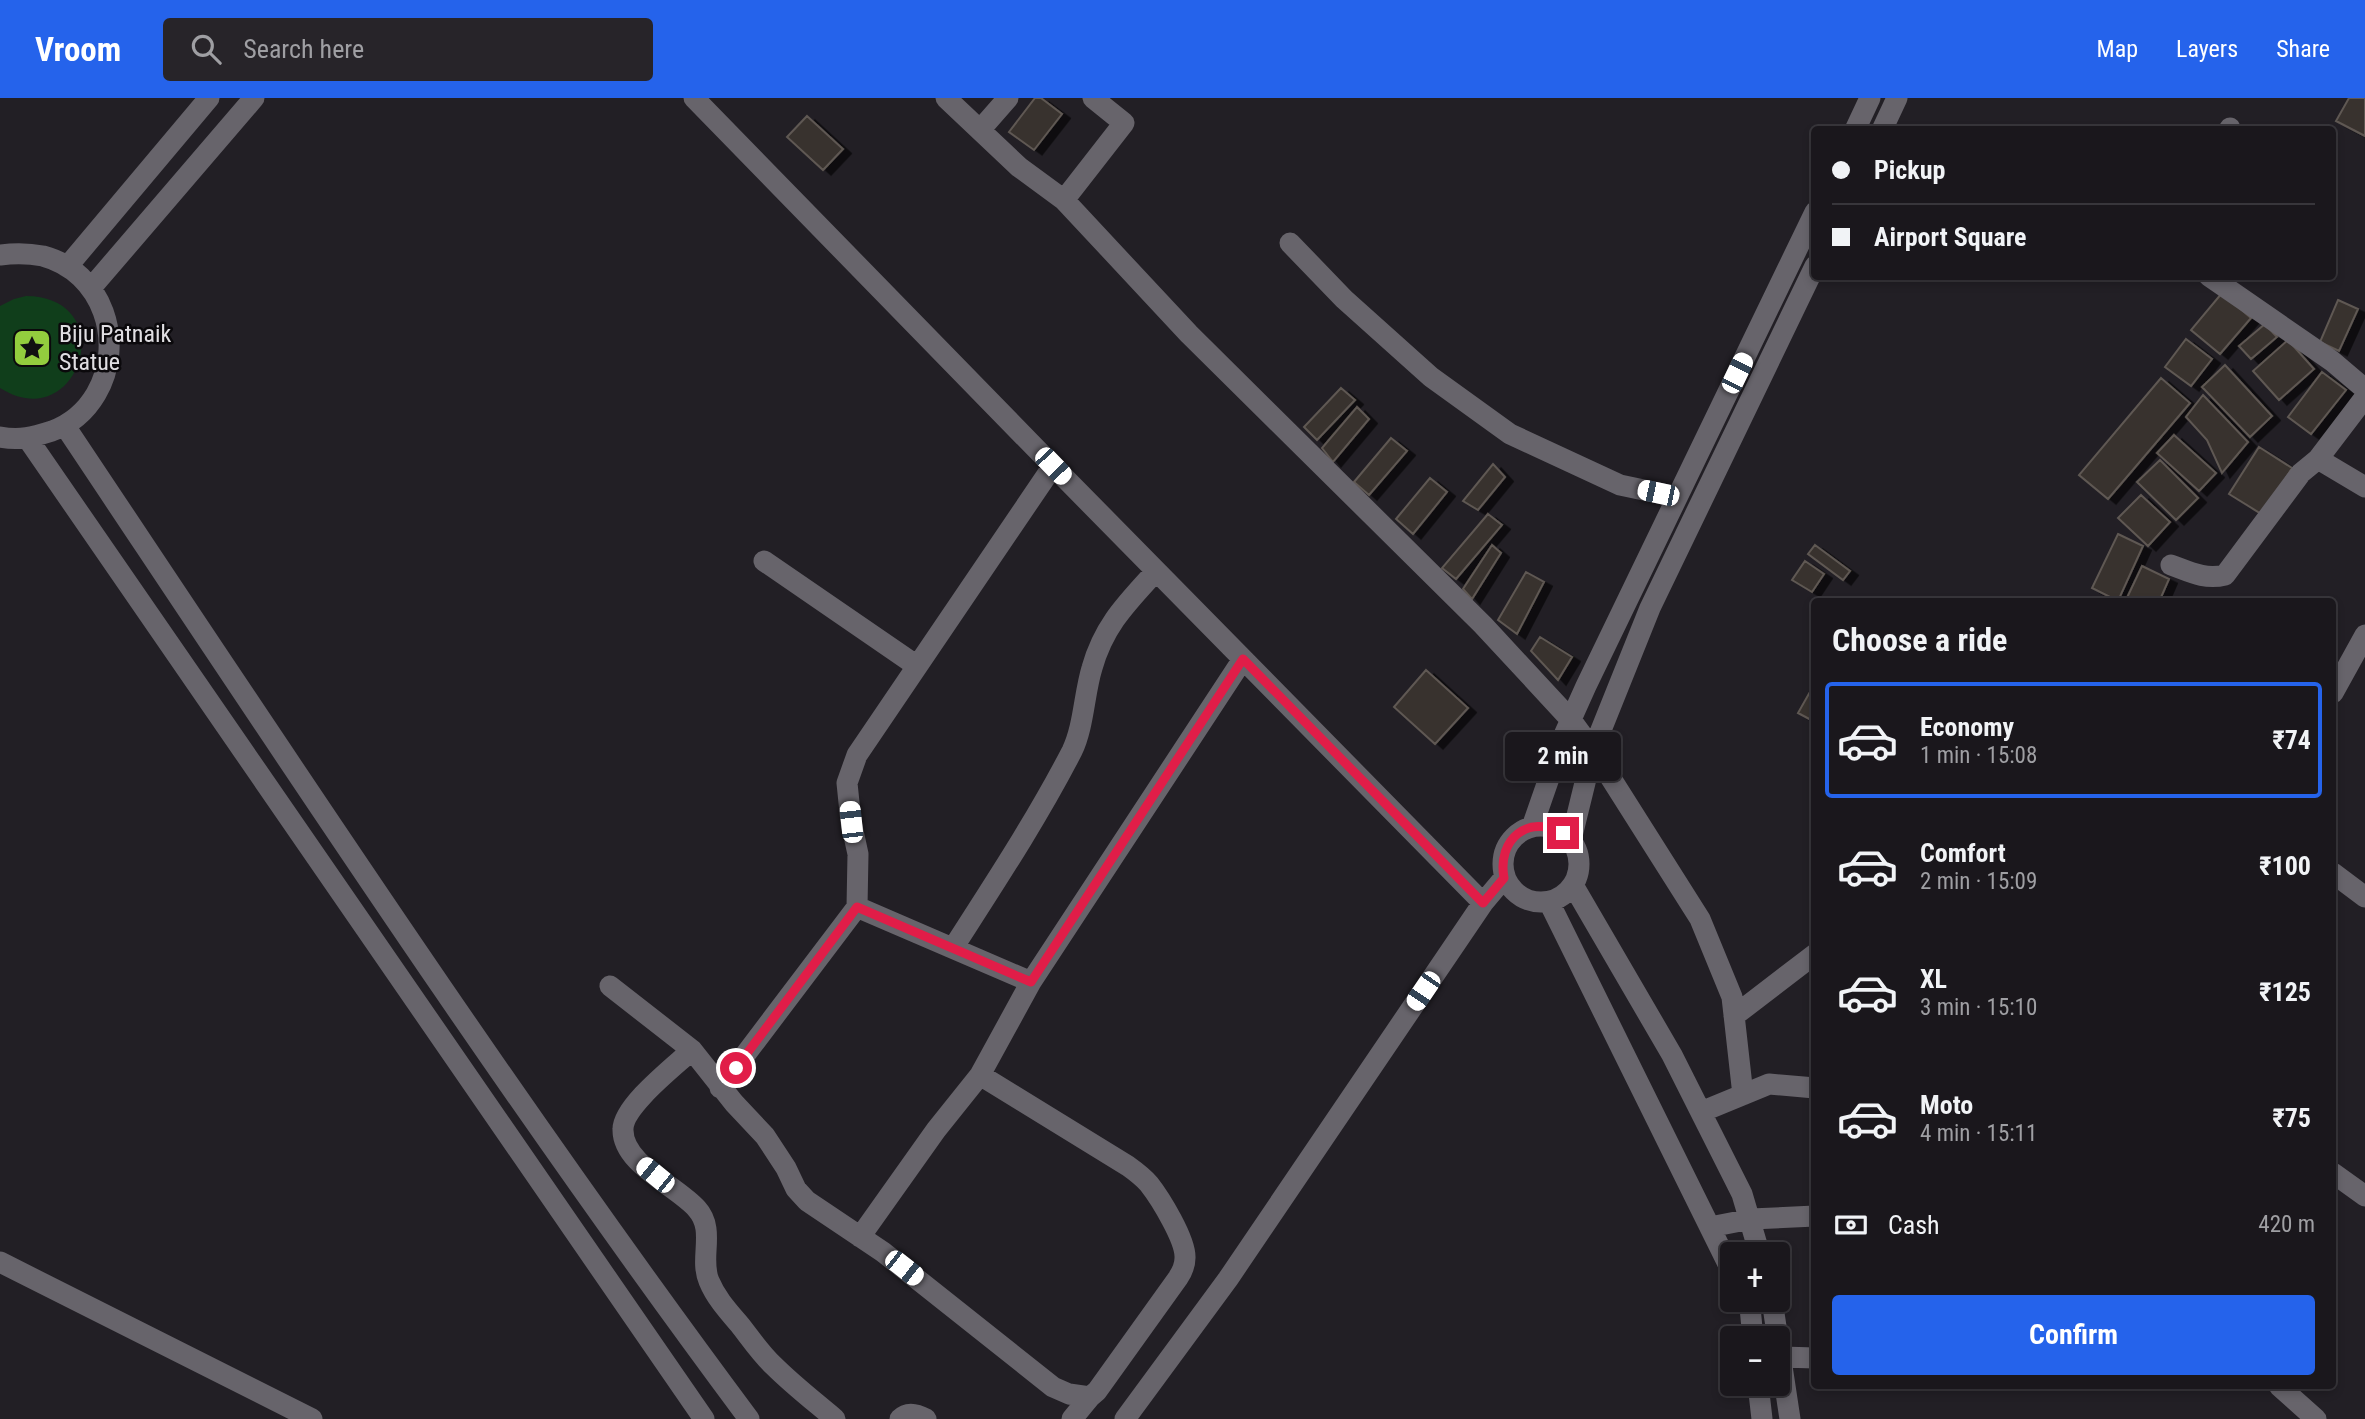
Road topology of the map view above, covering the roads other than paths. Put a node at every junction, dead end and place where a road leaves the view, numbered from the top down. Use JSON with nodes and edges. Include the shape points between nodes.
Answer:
{"nodes":[{"id":1,"x":209,"y":98,"type":"edge"},
{"id":2,"x":254,"y":98,"type":"edge"},
{"id":3,"x":694,"y":98,"type":"edge"},
{"id":4,"x":946,"y":98,"type":"edge"},
{"id":5,"x":1008,"y":98,"type":"edge"},
{"id":6,"x":1093,"y":98,"type":"edge"},
{"id":7,"x":1870,"y":98,"type":"edge"},
{"id":8,"x":1897,"y":98,"type":"edge"},
{"id":9,"x":1857,"y":126,"type":"edge"},
{"id":10,"x":1884,"y":126,"type":"edge"},
{"id":11,"x":980,"y":130,"type":"junction"},
{"id":12,"x":1065,"y":200,"type":"junction"},
{"id":13,"x":1811,"y":220,"type":"edge"},
{"id":14,"x":1290,"y":243,"type":"dead end"},
{"id":15,"x":0,"y":255,"type":"edge"},
{"id":16,"x":67,"y":267,"type":"junction"},
{"id":17,"x":1811,"y":274,"type":"edge"},
{"id":18,"x":2215,"y":280,"type":"edge"},
{"id":19,"x":91,"y":288,"type":"junction"},
{"id":20,"x":2365,"y":389,"type":"edge"},
{"id":21,"x":2365,"y":397,"type":"edge"},
{"id":22,"x":65,"y":426,"type":"junction"},
{"id":23,"x":0,"y":437,"type":"edge"},
{"id":24,"x":28,"y":439,"type":"junction"},
{"id":25,"x":2318,"y":459,"type":"junction"},
{"id":26,"x":1053,"y":466,"type":"junction"},
{"id":27,"x":2365,"y":487,"type":"edge"},
{"id":28,"x":1677,"y":497,"type":"junction"},
{"id":29,"x":764,"y":561,"type":"dead end"},
{"id":30,"x":2171,"y":565,"type":"dead end"},
{"id":31,"x":1156,"y":571,"type":"junction"},
{"id":32,"x":2365,"y":635,"type":"edge"},
{"id":33,"x":1243,"y":659,"type":"junction"},
{"id":34,"x":917,"y":666,"type":"junction"},
{"id":35,"x":2336,"y":688,"type":"edge"},
{"id":36,"x":1571,"y":720,"type":"junction"},
{"id":37,"x":1593,"y":750,"type":"junction"},
{"id":38,"x":1532,"y":827,"type":"junction"},
{"id":39,"x":1571,"y":839,"type":"junction"},
{"id":40,"x":2336,"y":875,"type":"edge"},
{"id":41,"x":1504,"y":878,"type":"junction"},
{"id":42,"x":1573,"y":886,"type":"junction"},
{"id":43,"x":2365,"y":897,"type":"edge"},
{"id":44,"x":1549,"y":902,"type":"junction"},
{"id":45,"x":1483,"y":903,"type":"junction"},
{"id":46,"x":857,"y":907,"type":"junction"},
{"id":47,"x":953,"y":948,"type":"junction"},
{"id":48,"x":1811,"y":957,"type":"edge"},
{"id":49,"x":1031,"y":982,"type":"junction"},
{"id":50,"x":610,"y":986,"type":"dead end"},
{"id":51,"x":1734,"y":1016,"type":"junction"},
{"id":52,"x":692,"y":1050,"type":"junction"},
{"id":53,"x":980,"y":1075,"type":"junction"},
{"id":54,"x":720,"y":1088,"type":"junction"},
{"id":55,"x":1811,"y":1088,"type":"edge"},
{"id":56,"x":1743,"y":1095,"type":"junction"},
{"id":57,"x":1701,"y":1112,"type":"junction"},
{"id":58,"x":2336,"y":1175,"type":"edge"},
{"id":59,"x":2365,"y":1196,"type":"edge"},
{"id":60,"x":1811,"y":1216,"type":"edge"},
{"id":61,"x":1751,"y":1219,"type":"junction"},
{"id":62,"x":1710,"y":1227,"type":"junction"},
{"id":63,"x":860,"y":1237,"type":"junction"},
{"id":64,"x":1757,"y":1242,"type":"edge"},
{"id":65,"x":1720,"y":1247,"type":"edge"},
{"id":66,"x":0,"y":1262,"type":"edge"},
{"id":67,"x":1790,"y":1357,"type":"edge"},
{"id":68,"x":1811,"y":1358,"type":"edge"},
{"id":69,"x":2283,"y":1389,"type":"edge"},
{"id":70,"x":1759,"y":1396,"type":"edge"},
{"id":71,"x":1787,"y":1396,"type":"edge"},
{"id":72,"x":1090,"y":1397,"type":"junction"},
{"id":73,"x":312,"y":1419,"type":"edge"},
{"id":74,"x":704,"y":1419,"type":"edge"},
{"id":75,"x":749,"y":1419,"type":"edge"},
{"id":76,"x":835,"y":1419,"type":"edge"},
{"id":77,"x":900,"y":1419,"type":"edge"},
{"id":78,"x":926,"y":1419,"type":"edge"},
{"id":79,"x":1072,"y":1419,"type":"edge"},
{"id":80,"x":1125,"y":1419,"type":"edge"},
{"id":81,"x":1762,"y":1419,"type":"edge"},
{"id":82,"x":1790,"y":1419,"type":"edge"},
{"id":83,"x":2316,"y":1419,"type":"edge"}],
"edges":[{"from":1,"to":16,"type":"street"},
{"from":2,"to":19,"type":"street"},
{"from":3,"to":26,"type":"street"},
{"from":4,"to":11,"type":"street"},
{"from":5,"to":11,"type":"street"},
{"from":6,"to":12,"type":"street","via":[[1124,123]]},
{"from":7,"to":9,"type":"street"},
{"from":8,"to":10,"type":"street"},
{"from":11,"to":12,"type":"street","via":[[1019,167]]},
{"from":12,"to":36,"type":"street","via":[[1189,334],[1483,625]]},
{"from":13,"to":28,"type":"street"},
{"from":14,"to":28,"type":"street","via":[[1431,377],[1510,434],[1620,485]]},
{"from":15,"to":16,"type":"street","via":[[44,257]]},
{"from":16,"to":19,"type":"street"},
{"from":17,"to":37,"type":"street","via":[[1650,608]]},
{"from":18,"to":20,"type":"street"},
{"from":19,"to":22,"type":"street","via":[[106,316],[111,347],[105,378],[89,406]]},
{"from":21,"to":25,"type":"street"},
{"from":22,"to":24,"type":"street"},
{"from":22,"to":75,"type":"street","via":[[374,886],[654,1292]]},
{"from":23,"to":24,"type":"street"},
{"from":24,"to":74,"type":"street"},
{"from":25,"to":27,"type":"street"},
{"from":25,"to":30,"type":"street","via":[[2301,473],[2225,575],[2201,576]]},
{"from":26,"to":31,"type":"street"},
{"from":26,"to":34,"type":"street"},
{"from":28,"to":36,"type":"street"},
{"from":29,"to":34,"type":"street"},
{"from":31,"to":33,"type":"street"},
{"from":31,"to":47,"type":"street","via":[[1101,638],[1074,748]]},
{"from":32,"to":35,"type":"street"},
{"from":33,"to":45,"type":"street"},
{"from":33,"to":49,"type":"street"},
{"from":34,"to":46,"type":"street","via":[[857,755],[847,783],[858,854]]},
{"from":36,"to":37,"type":"street"},
{"from":36,"to":38,"type":"street"},
{"from":37,"to":39,"type":"street"},
{"from":37,"to":51,"type":"street","via":[[1700,919],[1732,997]]},
{"from":38,"to":39,"type":"street","via":[[1555,828]]},
{"from":38,"to":41,"type":"street","via":[[1510,841],[1504,852]]},
{"from":39,"to":42,"type":"street","via":[[1579,857]]},
{"from":40,"to":43,"type":"street"},
{"from":41,"to":44,"type":"street","via":[[1527,901]]},
{"from":41,"to":45,"type":"street"},
{"from":42,"to":44,"type":"street"},
{"from":42,"to":57,"type":"street"},
{"from":44,"to":62,"type":"street"},
{"from":45,"to":80,"type":"street","via":[[1228,1279]]},
{"from":46,"to":47,"type":"street"},
{"from":46,"to":54,"type":"street"},
{"from":47,"to":49,"type":"street"},
{"from":48,"to":51,"type":"street"},
{"from":49,"to":53,"type":"street"},
{"from":50,"to":52,"type":"street"},
{"from":51,"to":56,"type":"street"},
{"from":52,"to":54,"type":"street"},
{"from":52,"to":76,"type":"street","via":[[634,1106],[622,1130],[625,1142],[634,1158],[698,1210],[708,1237],[708,1279],[719,1300],[773,1366]]},
{"from":53,"to":63,"type":"street"},
{"from":53,"to":72,"type":"street","via":[[1140,1176],[1184,1245],[1184,1268],[1178,1279]]},
{"from":54,"to":63,"type":"street","via":[[765,1136],[807,1201]]},
{"from":55,"to":56,"type":"street","via":[[1769,1084]]},
{"from":56,"to":57,"type":"street"},
{"from":57,"to":61,"type":"street"},
{"from":58,"to":59,"type":"street"},
{"from":60,"to":61,"type":"street"},
{"from":61,"to":62,"type":"street"},
{"from":61,"to":64,"type":"street"},
{"from":62,"to":65,"type":"street"},
{"from":63,"to":72,"type":"street","via":[[1054,1387]]},
{"from":66,"to":73,"type":"street"},
{"from":67,"to":68,"type":"street"},
{"from":69,"to":83,"type":"street"},
{"from":70,"to":81,"type":"street"},
{"from":71,"to":82,"type":"street"},
{"from":72,"to":79,"type":"street"},
{"from":77,"to":78,"type":"street","via":[[907,1414]]}]}
